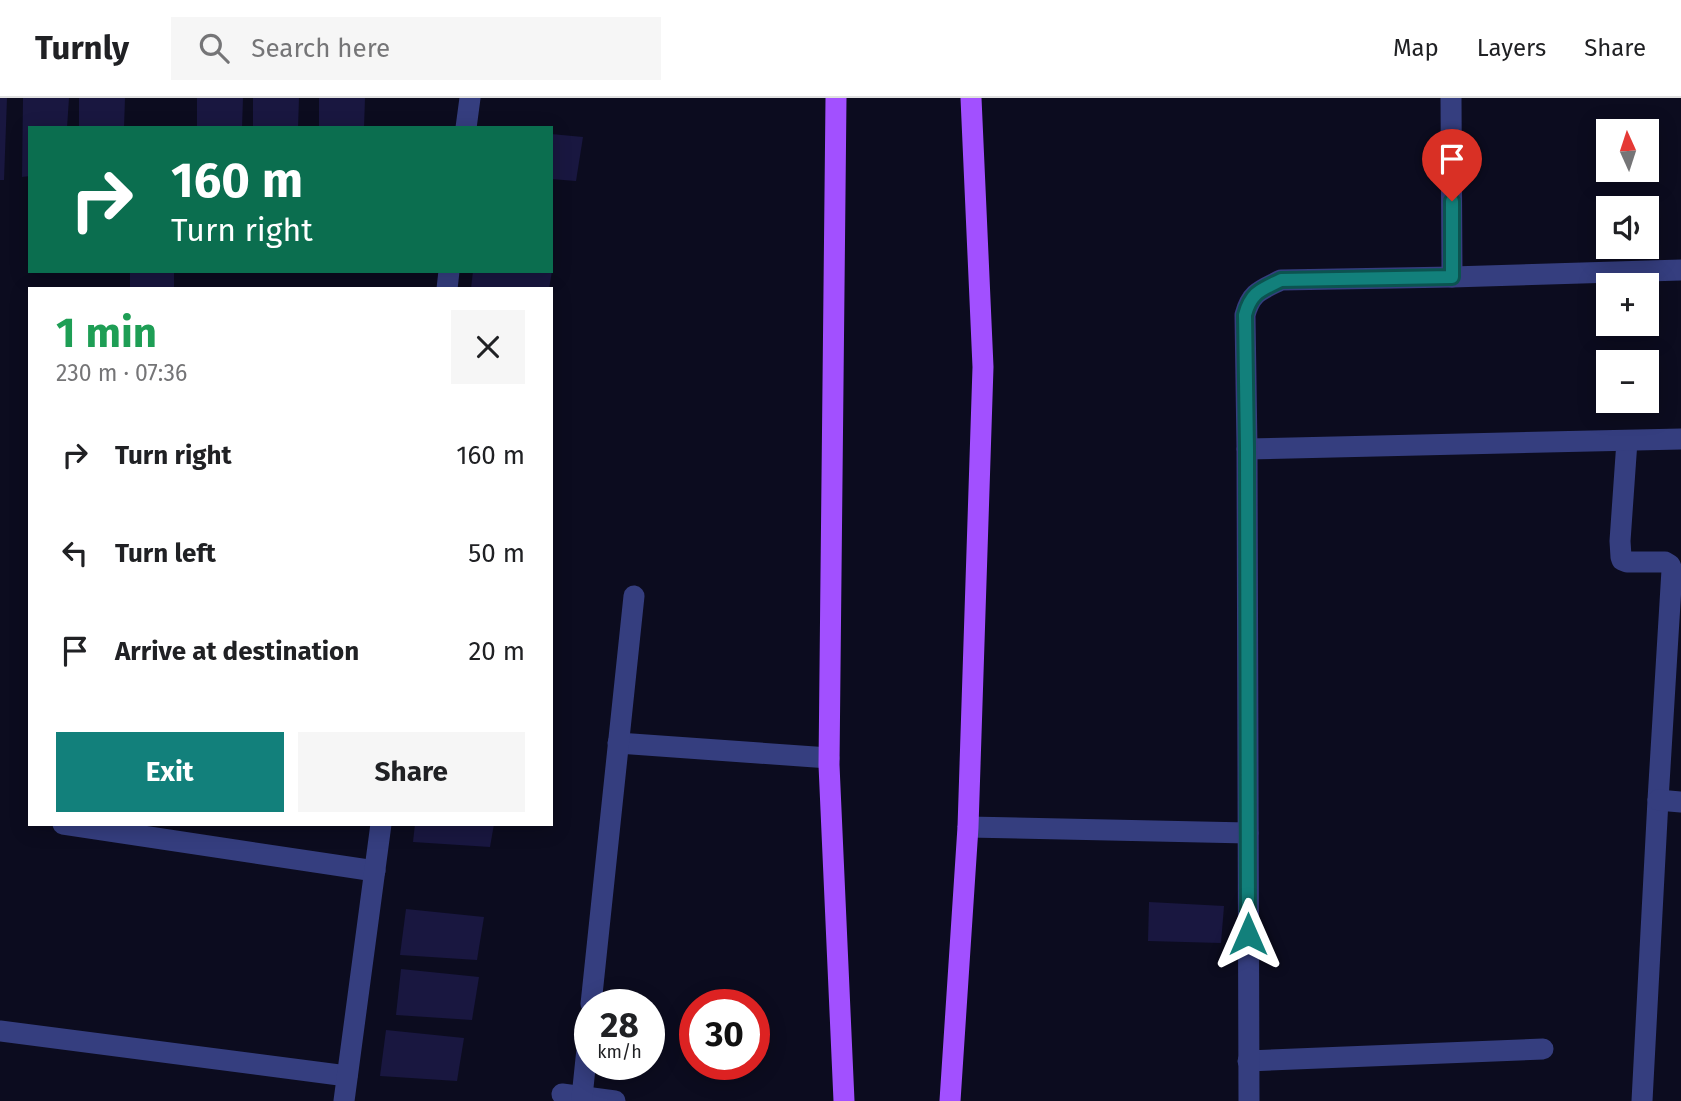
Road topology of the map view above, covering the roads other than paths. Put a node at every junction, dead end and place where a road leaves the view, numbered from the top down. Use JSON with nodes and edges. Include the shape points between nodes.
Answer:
{"nodes":[{"id":1,"x":470,"y":98,"type":"edge"},
{"id":2,"x":836,"y":98,"type":"edge"},
{"id":3,"x":971,"y":98,"type":"edge"},
{"id":4,"x":1451,"y":98,"type":"edge"},
{"id":5,"x":466,"y":126,"type":"edge"},
{"id":6,"x":1681,"y":270,"type":"edge"},
{"id":7,"x":1452,"y":277,"type":"junction"},
{"id":8,"x":1681,"y":439,"type":"edge"},
{"id":9,"x":1627,"y":441,"type":"junction"},
{"id":10,"x":1247,"y":449,"type":"junction"},
{"id":11,"x":634,"y":596,"type":"dead end"},
{"id":12,"x":618,"y":743,"type":"junction"},
{"id":13,"x":829,"y":758,"type":"junction"},
{"id":14,"x":1658,"y":800,"type":"junction"},
{"id":15,"x":1681,"y":802,"type":"edge"},
{"id":16,"x":76,"y":826,"type":"edge"},
{"id":17,"x":381,"y":826,"type":"edge"},
{"id":18,"x":968,"y":827,"type":"junction"},
{"id":19,"x":1248,"y":833,"type":"junction"},
{"id":20,"x":375,"y":871,"type":"junction"},
{"id":21,"x":593,"y":989,"type":"edge"},
{"id":22,"x":0,"y":1031,"type":"edge"},
{"id":23,"x":1543,"y":1049,"type":"dead end"},
{"id":24,"x":1248,"y":1061,"type":"junction"},
{"id":25,"x":347,"y":1076,"type":"junction"},
{"id":26,"x":576,"y":1080,"type":"edge"},
{"id":27,"x":344,"y":1101,"type":"edge"},
{"id":28,"x":615,"y":1101,"type":"edge"},
{"id":29,"x":844,"y":1101,"type":"edge"},
{"id":30,"x":950,"y":1101,"type":"edge"},
{"id":31,"x":1248,"y":1101,"type":"edge"},
{"id":32,"x":1642,"y":1101,"type":"edge"}],
"edges":[{"from":1,"to":5,"type":"street"},
{"from":2,"to":13,"type":"main road"},
{"from":3,"to":18,"type":"main road","via":[[983,367]]},
{"from":4,"to":7,"type":"street"},
{"from":6,"to":7,"type":"street"},
{"from":7,"to":10,"type":"street","via":[[1281,280],[1257,292],[1245,315]]},
{"from":8,"to":9,"type":"street"},
{"from":9,"to":10,"type":"street"},
{"from":9,"to":14,"type":"street","via":[[1620,557],[1627,562],[1665,562],[1672,570]]},
{"from":10,"to":19,"type":"street"},
{"from":11,"to":12,"type":"street"},
{"from":12,"to":13,"type":"street"},
{"from":12,"to":21,"type":"street"},
{"from":13,"to":29,"type":"main road"},
{"from":14,"to":15,"type":"street"},
{"from":14,"to":32,"type":"street"},
{"from":16,"to":20,"type":"street"},
{"from":17,"to":20,"type":"street"},
{"from":18,"to":19,"type":"street"},
{"from":18,"to":30,"type":"main road"},
{"from":19,"to":24,"type":"street"},
{"from":20,"to":25,"type":"street"},
{"from":22,"to":25,"type":"street"},
{"from":23,"to":24,"type":"street"},
{"from":24,"to":31,"type":"street"},
{"from":25,"to":27,"type":"street"},
{"from":26,"to":28,"type":"street","via":[[572,1096]]}]}
